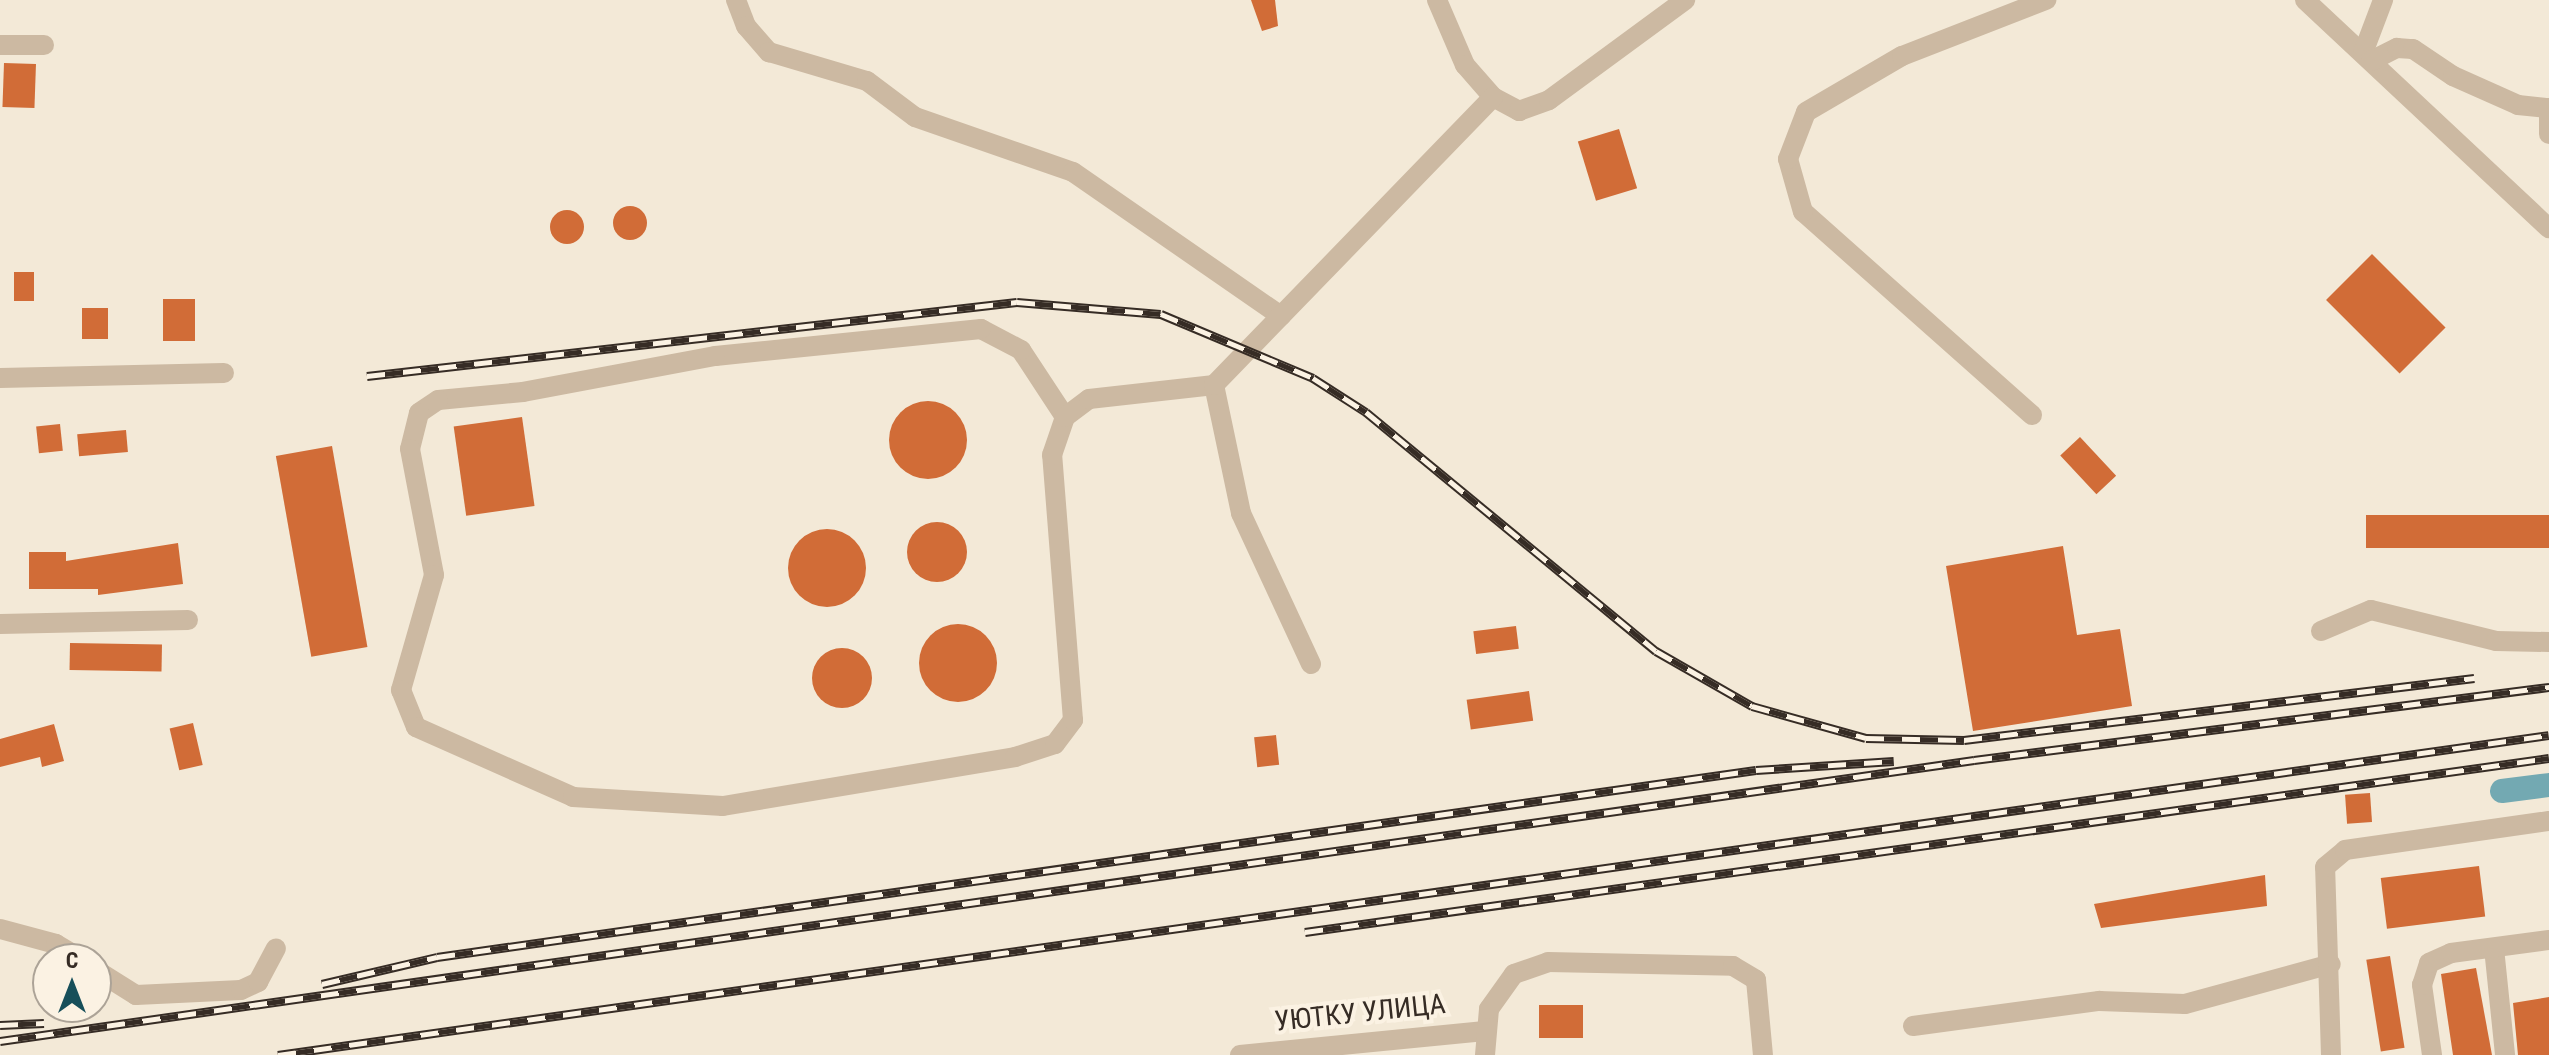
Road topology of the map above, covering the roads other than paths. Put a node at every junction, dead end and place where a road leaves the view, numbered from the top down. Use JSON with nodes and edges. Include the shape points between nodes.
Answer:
{"nodes":[{"id":1,"x":736,"y":0,"type":"edge"},
{"id":2,"x":1437,"y":0,"type":"edge"},
{"id":3,"x":2046,"y":0,"type":"edge"},
{"id":4,"x":2305,"y":0,"type":"edge"},
{"id":5,"x":2383,"y":0,"type":"edge"},
{"id":6,"x":1683,"y":1,"type":"edge"},
{"id":7,"x":0,"y":45,"type":"edge"},
{"id":8,"x":44,"y":45,"type":"dead end"},
{"id":9,"x":2367,"y":57,"type":"junction"},
{"id":10,"x":1493,"y":97,"type":"junction"},
{"id":11,"x":2549,"y":134,"type":"edge"},
{"id":12,"x":2549,"y":228,"type":"edge"},
{"id":13,"x":1281,"y":316,"type":"junction"},
{"id":14,"x":224,"y":373,"type":"dead end"},
{"id":15,"x":0,"y":378,"type":"edge"},
{"id":16,"x":1214,"y":385,"type":"junction"},
{"id":17,"x":2032,"y":415,"type":"dead end"},
{"id":18,"x":1065,"y":417,"type":"junction"},
{"id":19,"x":188,"y":620,"type":"dead end"},
{"id":20,"x":0,"y":624,"type":"edge"},
{"id":21,"x":2321,"y":631,"type":"dead end"},
{"id":22,"x":2549,"y":642,"type":"edge"},
{"id":23,"x":1311,"y":664,"type":"dead end"},
{"id":24,"x":2549,"y":821,"type":"edge"},
{"id":25,"x":0,"y":929,"type":"edge"},
{"id":26,"x":2549,"y":940,"type":"edge"},
{"id":27,"x":52,"y":943,"type":"edge"},
{"id":28,"x":276,"y":948,"type":"dead end"},
{"id":29,"x":2494,"y":948,"type":"junction"},
{"id":30,"x":2331,"y":964,"type":"junction"},
{"id":31,"x":112,"y":980,"type":"edge"},
{"id":32,"x":1913,"y":1026,"type":"dead end"},
{"id":33,"x":1485,"y":1031,"type":"junction"},
{"id":34,"x":1763,"y":1045,"type":"edge"},
{"id":35,"x":1240,"y":1055,"type":"edge"},
{"id":36,"x":1485,"y":1055,"type":"edge"},
{"id":37,"x":2331,"y":1055,"type":"edge"},
{"id":38,"x":2432,"y":1055,"type":"edge"},
{"id":39,"x":2505,"y":1055,"type":"edge"}],
"edges":[{"from":1,"to":13,"type":"street","via":[[746,26],[769,52],[867,81],[915,117],[1073,172]]},
{"from":2,"to":10,"type":"street","via":[[1465,65]]},
{"from":3,"to":17,"type":"street","via":[[1902,56],[1806,112],[1788,159],[1803,212]]},
{"from":4,"to":9,"type":"street"},
{"from":5,"to":9,"type":"street"},
{"from":6,"to":10,"type":"street","via":[[1549,100],[1519,111]]},
{"from":7,"to":8,"type":"street"},
{"from":9,"to":11,"type":"street","via":[[2413,49],[2453,76],[2518,105],[2549,108]]},
{"from":9,"to":12,"type":"street"},
{"from":10,"to":13,"type":"street"},
{"from":13,"to":16,"type":"street"},
{"from":14,"to":15,"type":"street"},
{"from":16,"to":18,"type":"street","via":[[1089,399]]},
{"from":16,"to":23,"type":"street","via":[[1241,513]]},
{"from":18,"to":18,"type":"street","via":[[1052,455],[1073,720],[1055,744],[1015,757],[723,806],[573,797],[416,727],[401,690],[434,575],[410,449],[419,413],[438,400],[523,392],[715,356],[981,329],[1021,350]]},
{"from":19,"to":20,"type":"street"},
{"from":21,"to":22,"type":"street","via":[[2371,610],[2496,641]]},
{"from":24,"to":30,"type":"street","via":[[2345,850],[2325,867]]},
{"from":25,"to":27,"type":"street"},
{"from":26,"to":29,"type":"street"},
{"from":28,"to":31,"type":"street","via":[[258,982],[241,990],[136,995]]},
{"from":29,"to":38,"type":"street","via":[[2429,963],[2422,985]]},
{"from":29,"to":39,"type":"street"},
{"from":30,"to":32,"type":"street","via":[[2185,1004],[2099,1001]]},
{"from":30,"to":37,"type":"street"},
{"from":33,"to":34,"type":"street","via":[[1489,1009],[1514,974],[1548,962],[1695,963],[1733,966],[1756,980]]},
{"from":33,"to":35,"type":"street","name":"УЮТКУ УЛИЦА"},
{"from":33,"to":36,"type":"street"}]}
